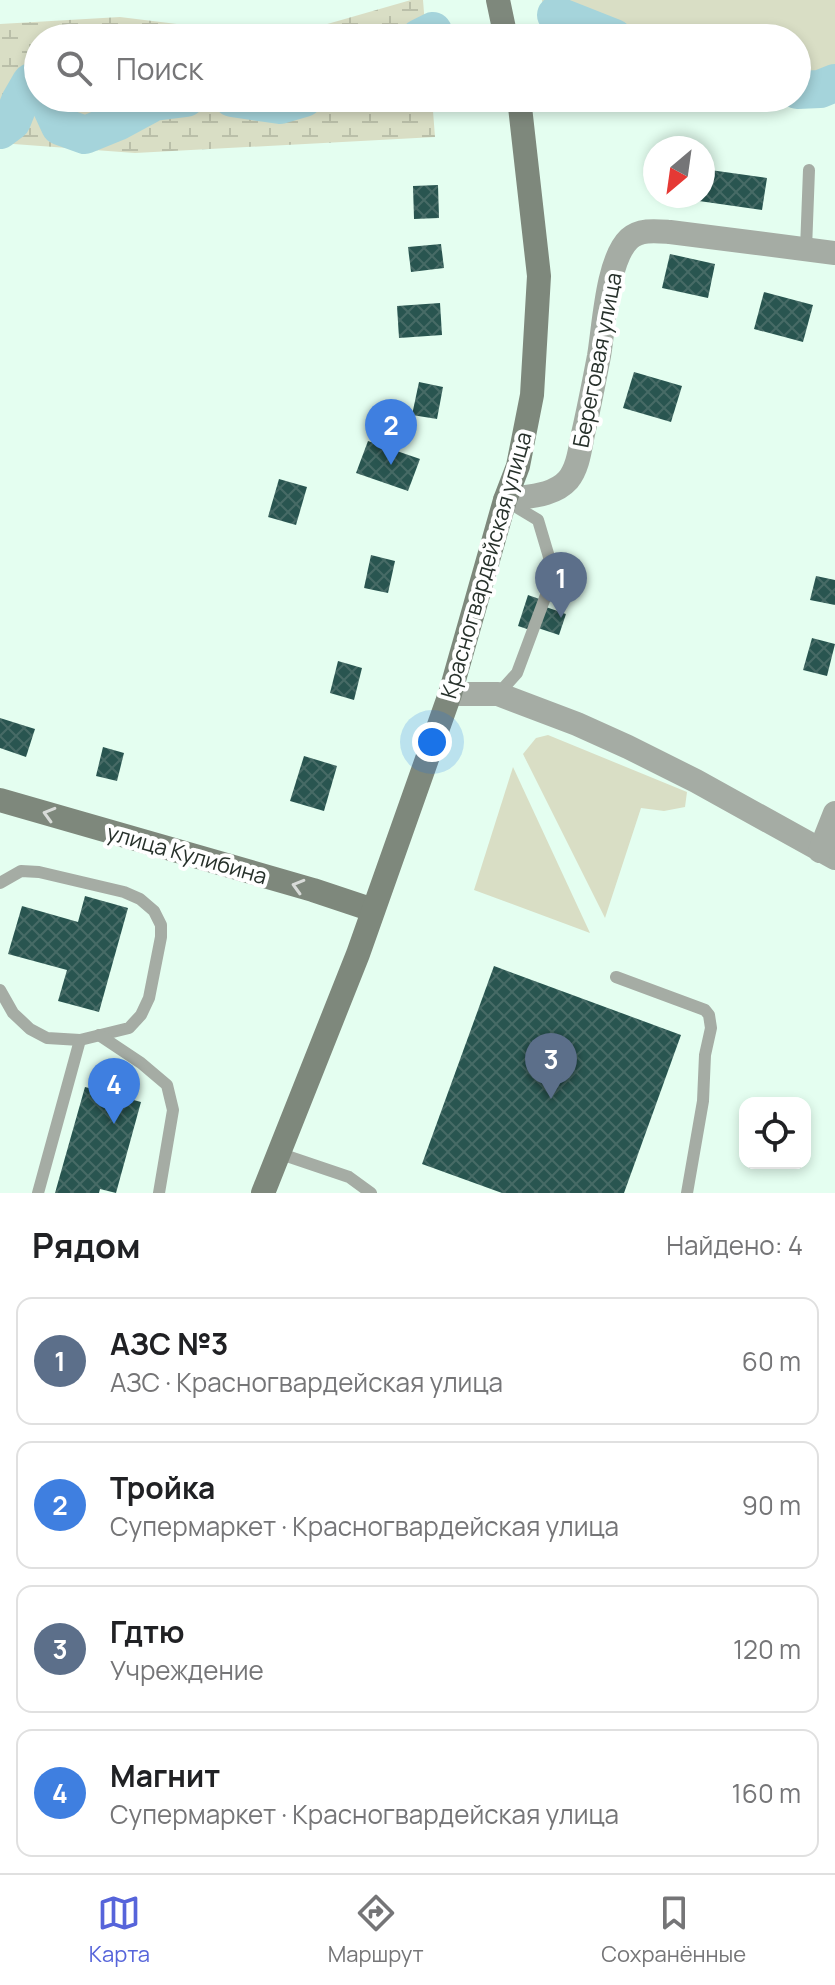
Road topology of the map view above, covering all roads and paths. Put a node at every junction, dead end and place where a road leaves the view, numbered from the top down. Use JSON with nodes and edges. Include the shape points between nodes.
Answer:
{"nodes":[{"id":1,"x":498,"y":0,"type":"edge"},
{"id":2,"x":503,"y":24,"type":"edge"},
{"id":3,"x":521,"y":112,"type":"edge"},
{"id":4,"x":809,"y":170,"type":"dead end"},
{"id":5,"x":806,"y":249,"type":"junction"},
{"id":6,"x":835,"y":253,"type":"edge"},
{"id":7,"x":505,"y":500,"type":"junction"},
{"id":8,"x":450,"y":694,"type":"junction"},
{"id":9,"x":498,"y":694,"type":"junction"},
{"id":10,"x":0,"y":800,"type":"edge"},
{"id":11,"x":835,"y":813,"type":"edge"},
{"id":12,"x":828,"y":855,"type":"edge"},
{"id":13,"x":0,"y":883,"type":"edge"},
{"id":14,"x":373,"y":910,"type":"junction"},
{"id":15,"x":616,"y":977,"type":"dead end"},
{"id":16,"x":0,"y":990,"type":"edge"},
{"id":17,"x":99,"y":1035,"type":"junction"},
{"id":18,"x":80,"y":1040,"type":"junction"},
{"id":19,"x":278,"y":1153,"type":"junction"},
{"id":20,"x":38,"y":1193,"type":"edge"},
{"id":21,"x":159,"y":1193,"type":"edge"},
{"id":22,"x":263,"y":1193,"type":"edge"},
{"id":23,"x":371,"y":1193,"type":"edge"},
{"id":24,"x":687,"y":1193,"type":"edge"}],
"edges":[{"from":1,"to":2,"type":"main road"},
{"from":3,"to":7,"type":"main road","name":"Красногвардейская улица","via":[[539,276],[532,395],[518,466]]},
{"from":4,"to":5,"type":"lane"},
{"from":5,"to":6,"type":"street","name":"Береговая улица"},
{"from":5,"to":7,"type":"street","name":"Береговая улица","via":[[670,232],[647,231],[631,238],[620,251],[607,295],[593,390],[572,473],[550,492]]},
{"from":7,"to":8,"type":"main road","name":"Красногвардейская улица"},
{"from":7,"to":9,"type":"lane","via":[[538,520],[549,557],[549,587],[517,673]]},
{"from":8,"to":9,"type":"street"},
{"from":8,"to":14,"type":"main road","name":"Красногвардейская улица"},
{"from":9,"to":12,"type":"street","via":[[628,747]]},
{"from":14,"to":10,"type":"main road","name":"улица Кулибина","one_way":true},
{"from":11,"to":12,"type":"street"},
{"from":13,"to":17,"type":"lane","via":[[21,871],[39,872],[124,892],[154,911],[161,937],[149,998],[129,1028]]},
{"from":14,"to":19,"type":"main road","name":"Красногвардейская улица"},
{"from":15,"to":24,"type":"lane","via":[[709,1015],[703,1101]]},
{"from":16,"to":18,"type":"lane","via":[[30,1029],[47,1038]]},
{"from":17,"to":18,"type":"lane"},
{"from":17,"to":21,"type":"lane","via":[[167,1085],[173,1110]]},
{"from":18,"to":20,"type":"lane"},
{"from":19,"to":22,"type":"main road","name":"Красногвардейская улица"},
{"from":19,"to":23,"type":"lane","via":[[349,1177]]}]}
